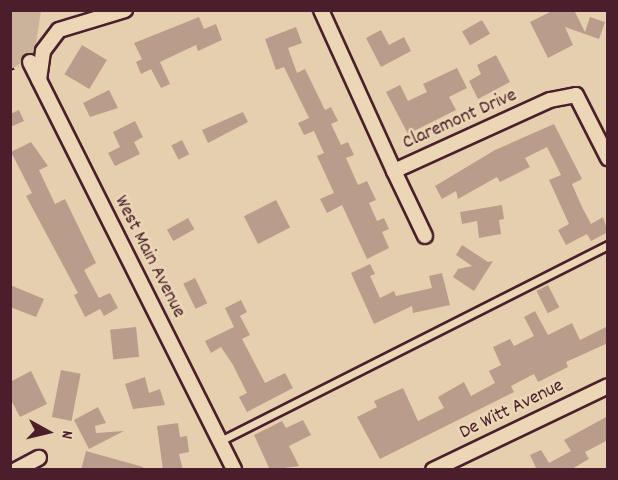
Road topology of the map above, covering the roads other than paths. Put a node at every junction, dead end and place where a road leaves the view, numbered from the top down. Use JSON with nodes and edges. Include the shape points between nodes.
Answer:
{"nodes":[{"id":1,"x":125,"y":10,"type":"edge"},
{"id":2,"x":321,"y":10,"type":"edge"},
{"id":3,"x":30,"y":62,"type":"dead end"},
{"id":4,"x":39,"y":80,"type":"junction"},
{"id":5,"x":608,"y":158,"type":"edge"},
{"id":6,"x":394,"y":171,"type":"junction"},
{"id":7,"x":425,"y":236,"type":"dead end"},
{"id":8,"x":608,"y":245,"type":"edge"},
{"id":9,"x":608,"y":386,"type":"edge"},
{"id":10,"x":220,"y":441,"type":"junction"},
{"id":11,"x":39,"y":458,"type":"dead end"},
{"id":12,"x":16,"y":470,"type":"edge"},
{"id":13,"x":234,"y":470,"type":"edge"},
{"id":14,"x":433,"y":470,"type":"edge"}],
"edges":[{"from":1,"to":4,"type":"street","via":[[58,30],[43,51]]},
{"from":2,"to":6,"type":"street","name":"Claremont Drive"},
{"from":3,"to":4,"type":"street","name":"West Main Avenue"},
{"from":4,"to":10,"type":"street","name":"West Main Avenue"},
{"from":5,"to":6,"type":"street","name":"Claremont Drive","via":[[576,95],[550,100]]},
{"from":6,"to":7,"type":"street"},
{"from":8,"to":10,"type":"lane"},
{"from":9,"to":14,"type":"street","name":"De Witt Avenue"},
{"from":10,"to":13,"type":"street","name":"West Main Avenue"},
{"from":11,"to":12,"type":"street"}]}
